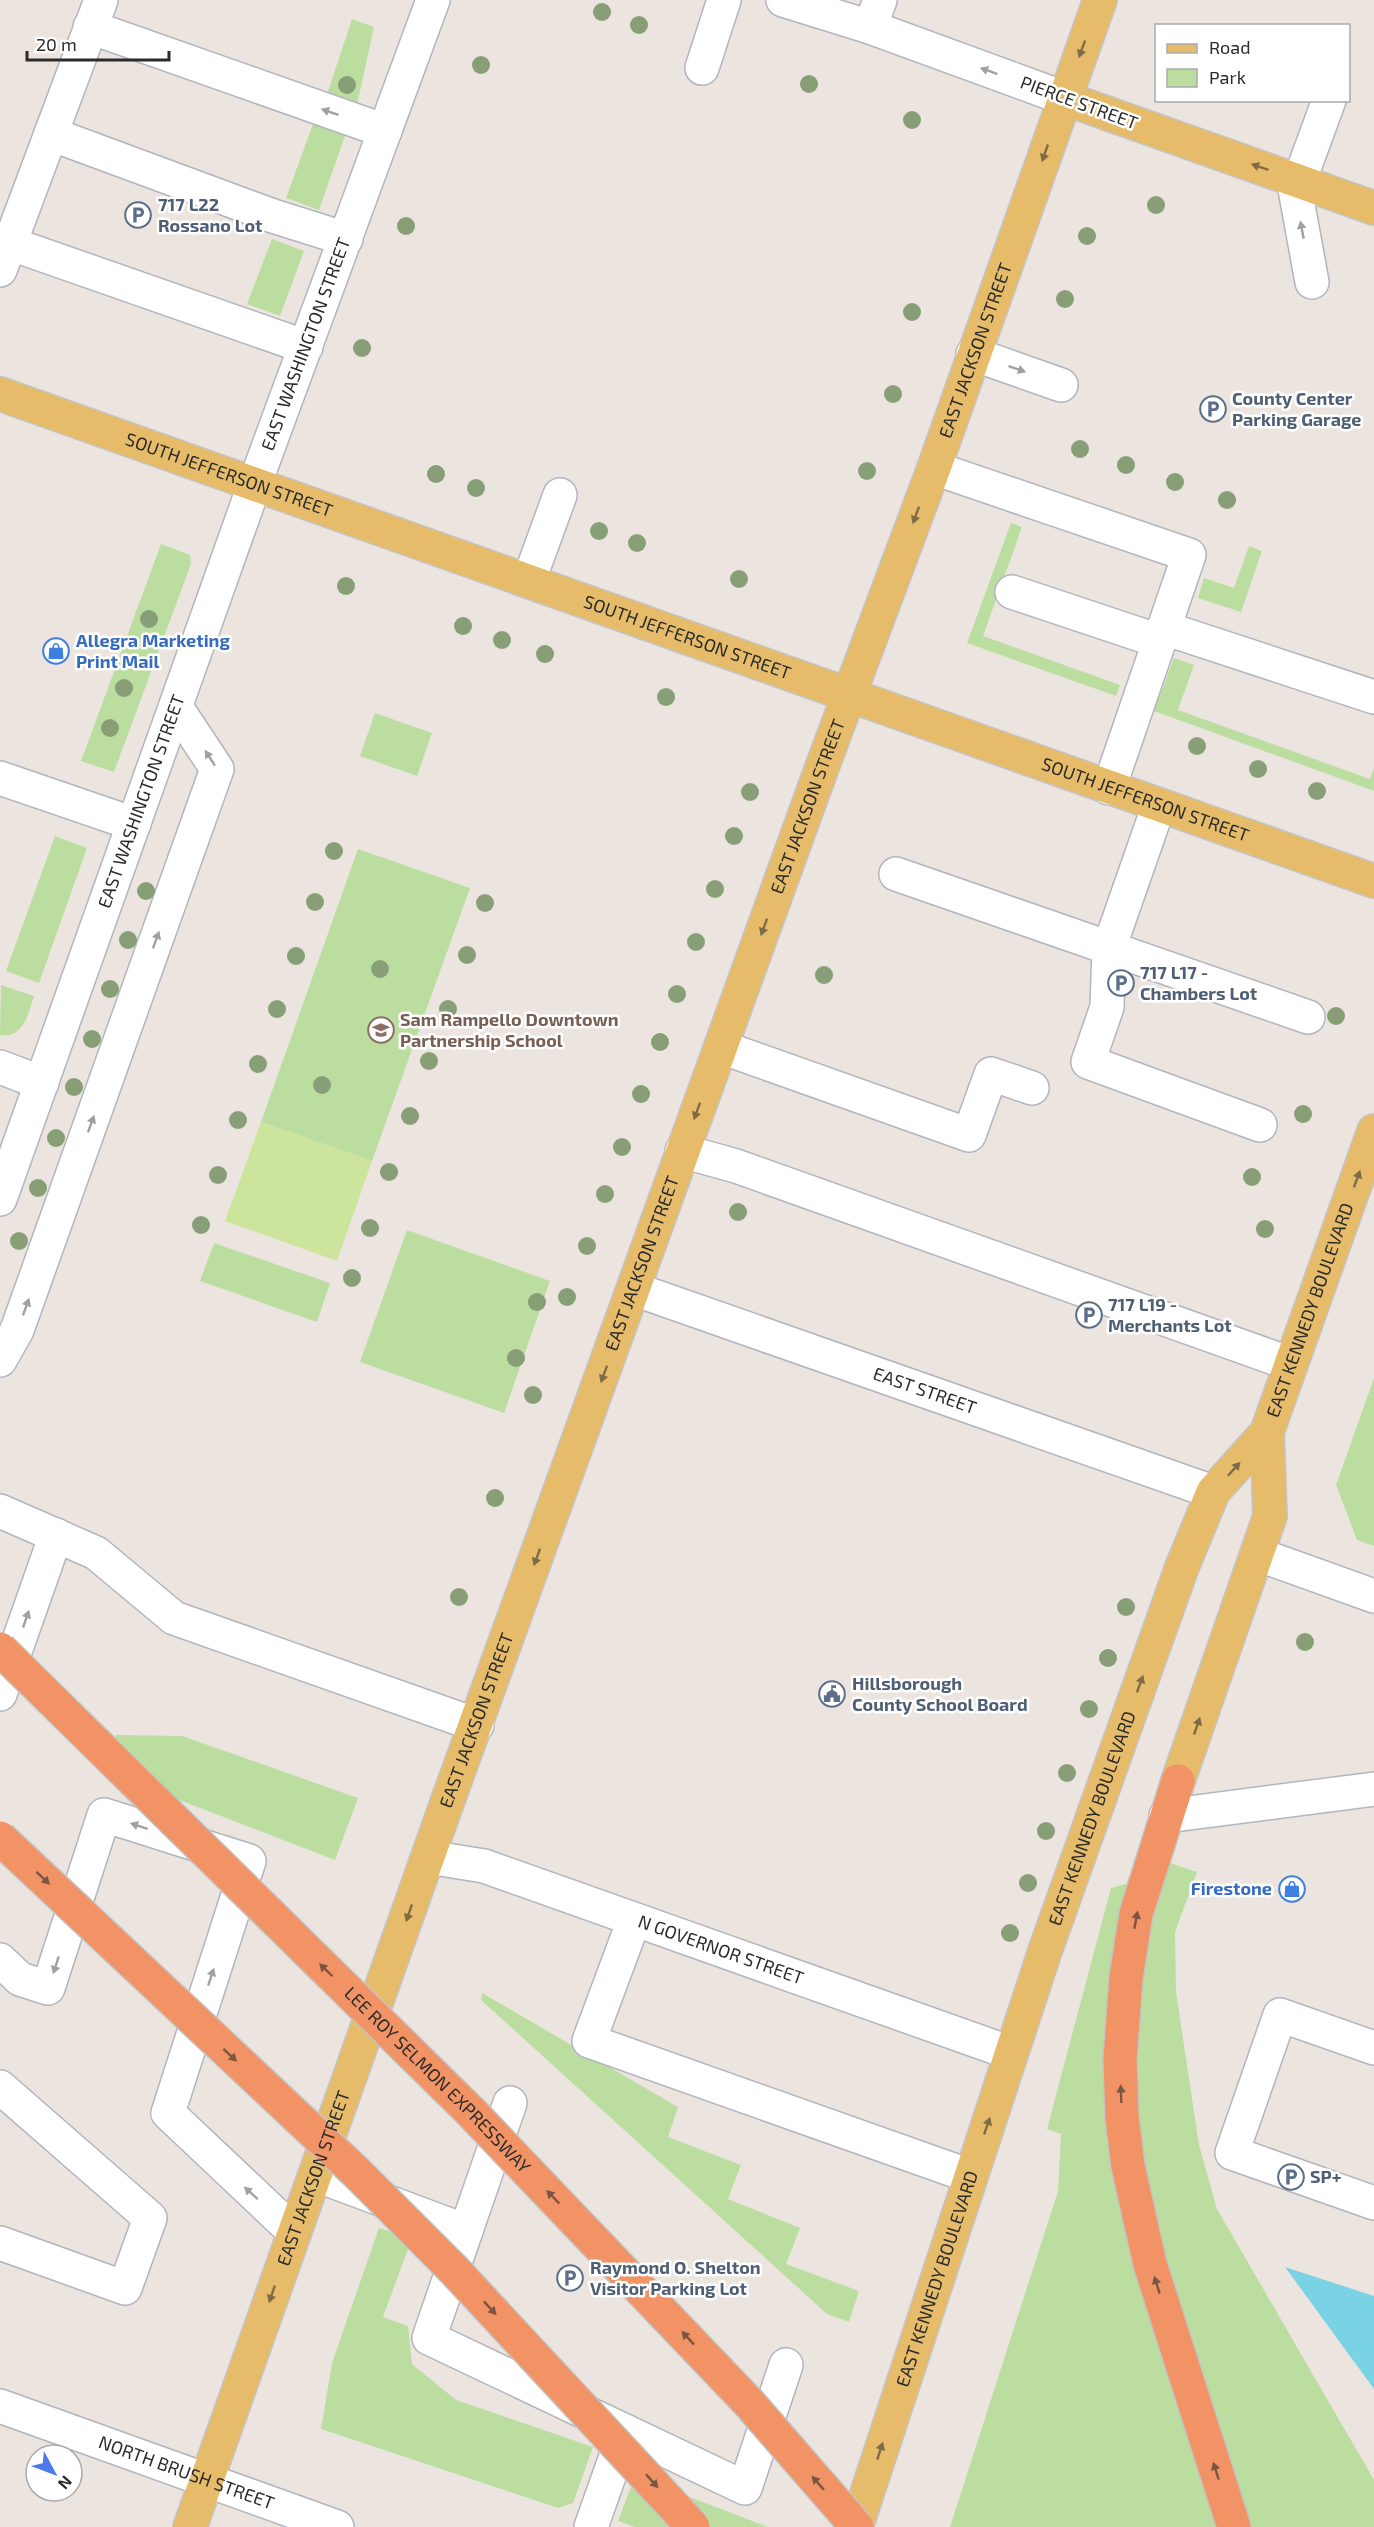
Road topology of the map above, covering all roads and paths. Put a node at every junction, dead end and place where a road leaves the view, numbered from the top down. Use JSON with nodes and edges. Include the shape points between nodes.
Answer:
{"nodes":[{"id":1,"x":434,"y":0,"type":"edge"},
{"id":2,"x":724,"y":0,"type":"edge"},
{"id":3,"x":783,"y":0,"type":"edge"},
{"id":4,"x":1100,"y":0,"type":"edge"},
{"id":5,"x":95,"y":13,"type":"edge"},
{"id":6,"x":875,"y":14,"type":"edge"},
{"id":7,"x":702,"y":68,"type":"dead end"},
{"id":8,"x":1064,"y":98,"type":"junction"},
{"id":9,"x":1328,"y":102,"type":"edge"},
{"id":10,"x":385,"y":131,"type":"junction"},
{"id":11,"x":51,"y":134,"type":"junction"},
{"id":12,"x":1296,"y":180,"type":"junction"},
{"id":13,"x":1374,"y":208,"type":"edge"},
{"id":14,"x":346,"y":239,"type":"junction"},
{"id":15,"x":3,"y":251,"type":"edge"},
{"id":16,"x":1312,"y":282,"type":"dead end"},
{"id":17,"x":306,"y":348,"type":"junction"},
{"id":18,"x":973,"y":354,"type":"junction"},
{"id":19,"x":1061,"y":385,"type":"dead end"},
{"id":20,"x":0,"y":393,"type":"edge"},
{"id":21,"x":934,"y":468,"type":"junction"},
{"id":22,"x":255,"y":483,"type":"junction"},
{"id":23,"x":560,"y":495,"type":"dead end"},
{"id":24,"x":529,"y":580,"type":"junction"},
{"id":25,"x":1011,"y":592,"type":"dead end"},
{"id":26,"x":1161,"y":635,"type":"junction"},
{"id":27,"x":850,"y":696,"type":"junction"},
{"id":28,"x":1374,"y":697,"type":"edge"},
{"id":29,"x":176,"y":707,"type":"junction"},
{"id":30,"x":0,"y":778,"type":"edge"},
{"id":31,"x":1109,"y":788,"type":"junction"},
{"id":32,"x":1159,"y":805,"type":"junction"},
{"id":33,"x":134,"y":824,"type":"junction"},
{"id":34,"x":896,"y":874,"type":"dead end"},
{"id":35,"x":1374,"y":881,"type":"edge"},
{"id":36,"x":1109,"y":948,"type":"junction"},
{"id":37,"x":1308,"y":1017,"type":"dead end"},
{"id":38,"x":721,"y":1047,"type":"junction"},
{"id":39,"x":0,"y":1067,"type":"edge"},
{"id":40,"x":42,"y":1083,"type":"junction"},
{"id":41,"x":1032,"y":1088,"type":"dead end"},
{"id":42,"x":1260,"y":1125,"type":"dead end"},
{"id":43,"x":1374,"y":1131,"type":"edge"},
{"id":44,"x":682,"y":1151,"type":"junction"},
{"id":45,"x":0,"y":1199,"type":"edge"},
{"id":46,"x":634,"y":1289,"type":"junction"},
{"id":47,"x":0,"y":1360,"type":"edge"},
{"id":48,"x":1291,"y":1364,"type":"junction"},
{"id":49,"x":1267,"y":1432,"type":"junction"},
{"id":50,"x":1213,"y":1492,"type":"junction"},
{"id":51,"x":0,"y":1510,"type":"edge"},
{"id":52,"x":56,"y":1535,"type":"junction"},
{"id":53,"x":1257,"y":1554,"type":"junction"},
{"id":54,"x":1374,"y":1596,"type":"edge"},
{"id":55,"x":0,"y":1648,"type":"edge"},
{"id":56,"x":0,"y":1694,"type":"edge"},
{"id":57,"x":477,"y":1725,"type":"junction"},
{"id":58,"x":1178,"y":1781,"type":"joint"},
{"id":59,"x":1374,"y":1789,"type":"edge"},
{"id":60,"x":1166,"y":1816,"type":"junction"},
{"id":61,"x":0,"y":1838,"type":"edge"},
{"id":62,"x":428,"y":1857,"type":"junction"},
{"id":63,"x":634,"y":1920,"type":"junction"},
{"id":64,"x":0,"y":1960,"type":"edge"},
{"id":65,"x":1374,"y":2048,"type":"edge"},
{"id":66,"x":1011,"y":2053,"type":"junction"},
{"id":67,"x":0,"y":2087,"type":"edge"},
{"id":68,"x":510,"y":2103,"type":"dead end"},
{"id":69,"x":316,"y":2175,"type":"junction"},
{"id":70,"x":969,"y":2176,"type":"junction"},
{"id":71,"x":1374,"y":2203,"type":"edge"},
{"id":72,"x":466,"y":2231,"type":"junction"},
{"id":73,"x":294,"y":2232,"type":"junction"},
{"id":74,"x":0,"y":2243,"type":"edge"},
{"id":75,"x":786,"y":2365,"type":"dead end"},
{"id":76,"x":0,"y":2406,"type":"edge"},
{"id":77,"x":625,"y":2431,"type":"junction"},
{"id":78,"x":208,"y":2480,"type":"junction"},
{"id":79,"x":190,"y":2527,"type":"edge"},
{"id":80,"x":337,"y":2527,"type":"edge"},
{"id":81,"x":591,"y":2527,"type":"edge"},
{"id":82,"x":693,"y":2527,"type":"edge"},
{"id":83,"x":856,"y":2527,"type":"edge"},
{"id":84,"x":1234,"y":2527,"type":"edge"}],
"edges":[{"from":1,"to":10,"type":"street","name":"EAST WASHINGTON STREET"},
{"from":2,"to":7,"type":"street"},
{"from":3,"to":6,"type":"street","name":"PIERCE STREET"},
{"from":4,"to":8,"type":"main road","name":"EAST JACKSON STREET","one_way":true},
{"from":10,"to":5,"type":"street","one_way":true},
{"from":5,"to":11,"type":"street"},
{"from":8,"to":6,"type":"street","name":"PIERCE STREET","one_way":true},
{"from":12,"to":8,"type":"main road","name":"PIERCE STREET","one_way":true},
{"from":8,"to":18,"type":"main road","name":"EAST JACKSON STREET","one_way":true},
{"from":9,"to":12,"type":"street"},
{"from":10,"to":14,"type":"street","name":"EAST WASHINGTON STREET"},
{"from":11,"to":14,"type":"street"},
{"from":11,"to":15,"type":"street"},
{"from":12,"to":13,"type":"main road","name":"PIERCE STREET"},
{"from":16,"to":12,"type":"street","one_way":true},
{"from":14,"to":17,"type":"street","name":"EAST WASHINGTON STREET"},
{"from":15,"to":17,"type":"street"},
{"from":17,"to":22,"type":"street","name":"EAST WASHINGTON STREET"},
{"from":18,"to":19,"type":"street","one_way":true},
{"from":18,"to":21,"type":"main road","name":"EAST JACKSON STREET"},
{"from":20,"to":22,"type":"main road","name":"SOUTH JEFFERSON STREET"},
{"from":21,"to":26,"type":"street","via":[[1189,555]]},
{"from":21,"to":27,"type":"main road","name":"EAST JACKSON STREET","one_way":true},
{"from":22,"to":24,"type":"main road","name":"SOUTH JEFFERSON STREET"},
{"from":22,"to":29,"type":"street","name":"EAST WASHINGTON STREET"},
{"from":23,"to":24,"type":"street"},
{"from":24,"to":27,"type":"main road","name":"SOUTH JEFFERSON STREET"},
{"from":25,"to":26,"type":"street"},
{"from":26,"to":28,"type":"street"},
{"from":26,"to":31,"type":"street"},
{"from":27,"to":31,"type":"main road","name":"SOUTH JEFFERSON STREET"},
{"from":27,"to":38,"type":"main road","name":"EAST JACKSON STREET","one_way":true},
{"from":29,"to":33,"type":"street","name":"EAST WASHINGTON STREET"},
{"from":47,"to":29,"type":"street","one_way":true,"via":[[17,1330],[217,769]]},
{"from":30,"to":33,"type":"street"},
{"from":31,"to":32,"type":"main road","name":"SOUTH JEFFERSON STREET"},
{"from":32,"to":35,"type":"main road","name":"SOUTH JEFFERSON STREET"},
{"from":32,"to":36,"type":"street"},
{"from":33,"to":40,"type":"street","name":"EAST WASHINGTON STREET"},
{"from":34,"to":36,"type":"street"},
{"from":36,"to":37,"type":"street"},
{"from":36,"to":42,"type":"street","via":[[1107,1008],[1088,1062]]},
{"from":38,"to":41,"type":"street","via":[[969,1135],[991,1074]]},
{"from":38,"to":44,"type":"main road","name":"EAST JACKSON STREET","one_way":true},
{"from":39,"to":40,"type":"street"},
{"from":40,"to":45,"type":"street","name":"EAST WASHINGTON STREET"},
{"from":48,"to":43,"type":"main road","name":"EAST KENNEDY BOULEVARD","one_way":true},
{"from":44,"to":46,"type":"main road","name":"EAST JACKSON STREET"},
{"from":44,"to":48,"type":"street","via":[[736,1166]]},
{"from":46,"to":50,"type":"street","name":"EAST STREET"},
{"from":46,"to":57,"type":"main road","name":"EAST JACKSON STREET","one_way":true},
{"from":48,"to":49,"type":"main road","name":"EAST KENNEDY BOULEVARD"},
{"from":50,"to":49,"type":"main road","name":"EAST KENNEDY BOULEVARD","one_way":true},
{"from":49,"to":53,"type":"main road","via":[[1270,1516]]},
{"from":66,"to":50,"type":"main road","name":"EAST KENNEDY BOULEVARD","one_way":true,"via":[[1182,1567]]},
{"from":51,"to":52,"type":"street"},
{"from":56,"to":52,"type":"street","one_way":true},
{"from":52,"to":57,"type":"street","via":[[96,1553],[174,1618]]},
{"from":53,"to":54,"type":"street"},
{"from":58,"to":53,"type":"main road","one_way":true},
{"from":83,"to":55,"type":"highway","name":"LEE ROY SELMON EXPRESSWAY","one_way":true,"bridge":true,"via":[[750,2404],[472,2113]]},
{"from":57,"to":62,"type":"main road","name":"EAST JACKSON STREET"},
{"from":58,"to":60,"type":"highway"},
{"from":59,"to":60,"type":"street"},
{"from":84,"to":60,"type":"highway","one_way":true,"via":[[1150,2264],[1128,2166],[1122,2116],[1120,2059],[1126,1978],[1136,1914]]},
{"from":61,"to":82,"type":"highway","one_way":true,"bridge":true,"via":[[356,2172],[446,2262]]},
{"from":62,"to":63,"type":"street","name":"N GOVERNOR STREET","via":[[484,1866]]},
{"from":62,"to":69,"type":"main road","name":"EAST JACKSON STREET","one_way":true},
{"from":63,"to":66,"type":"street","name":"N GOVERNOR STREET"},
{"from":63,"to":70,"type":"street","via":[[589,2041]]},
{"from":73,"to":64,"type":"street","one_way":true,"via":[[168,2113],[249,1861],[104,1815],[48,1988],[20,1979]]},
{"from":65,"to":71,"type":"street","via":[[1280,2015],[1232,2153]]},
{"from":70,"to":66,"type":"main road","name":"EAST KENNEDY BOULEVARD","one_way":true},
{"from":67,"to":74,"type":"street","via":[[150,2218],[125,2288]]},
{"from":68,"to":72,"type":"street"},
{"from":69,"to":72,"type":"street"},
{"from":69,"to":73,"type":"main road","name":"EAST JACKSON STREET"},
{"from":83,"to":70,"type":"main road","name":"EAST KENNEDY BOULEVARD","one_way":true},
{"from":72,"to":77,"type":"street","via":[[429,2338]]},
{"from":73,"to":78,"type":"main road","name":"EAST JACKSON STREET","one_way":true},
{"from":75,"to":77,"type":"street","via":[[745,2488]]},
{"from":76,"to":78,"type":"street","name":"NORTH BRUSH STREET"},
{"from":77,"to":81,"type":"street"},
{"from":78,"to":79,"type":"main road","name":"EAST JACKSON STREET"},
{"from":78,"to":80,"type":"street","name":"NORTH BRUSH STREET"}]}
